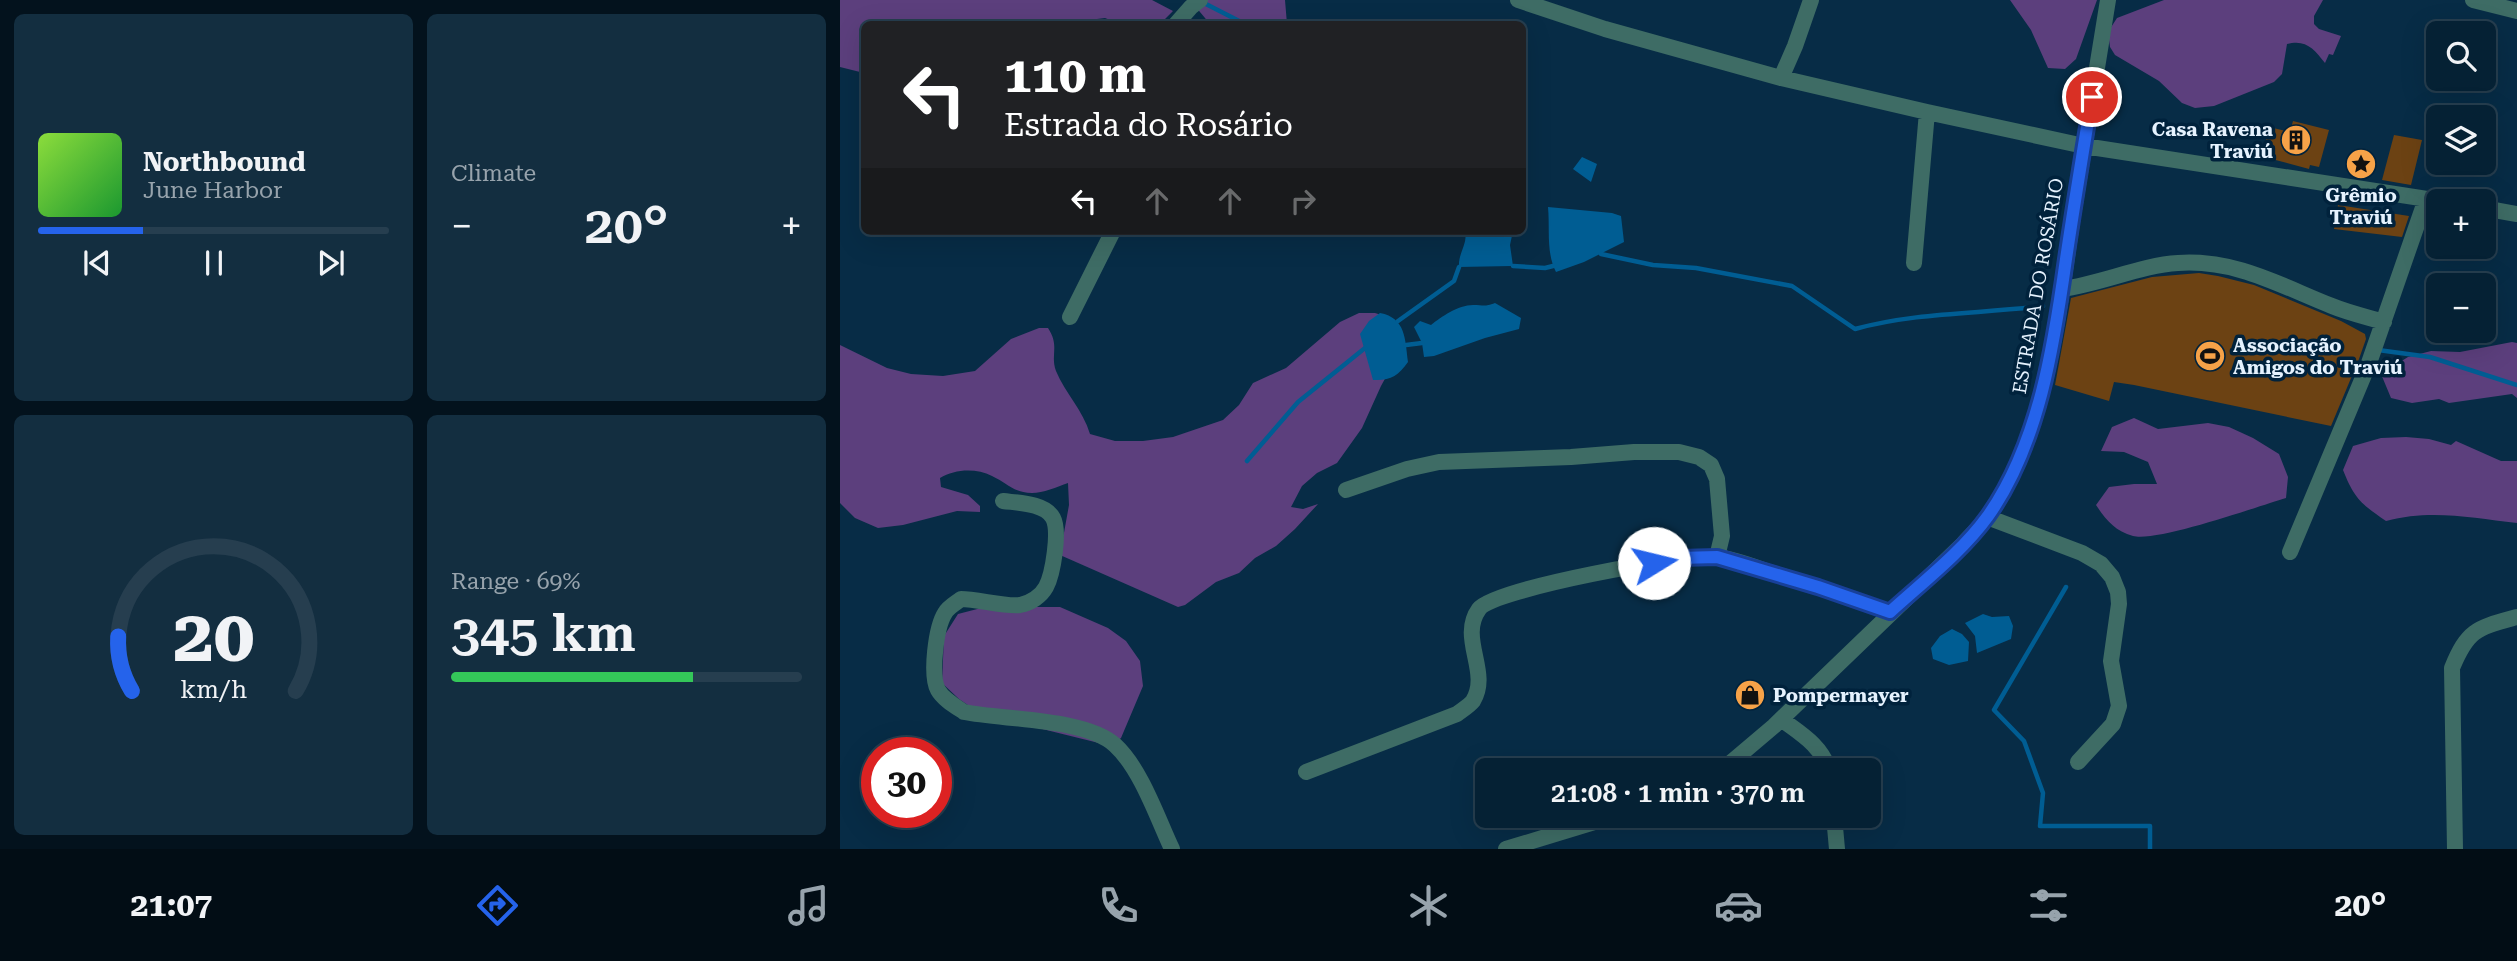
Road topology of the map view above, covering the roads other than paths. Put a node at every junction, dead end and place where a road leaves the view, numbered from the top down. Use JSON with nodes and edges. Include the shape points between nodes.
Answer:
{"nodes":[{"id":1,"x":1200,"y":0,"type":"edge"},
{"id":2,"x":1518,"y":0,"type":"edge"},
{"id":3,"x":1811,"y":0,"type":"edge"},
{"id":4,"x":2108,"y":0,"type":"edge"},
{"id":5,"x":2473,"y":0,"type":"edge"},
{"id":6,"x":2517,"y":11,"type":"edge"},
{"id":7,"x":1179,"y":21,"type":"edge"},
{"id":8,"x":1781,"y":78,"type":"junction"},
{"id":9,"x":1927,"y":112,"type":"junction"},
{"id":10,"x":2084,"y":146,"type":"junction"},
{"id":11,"x":2426,"y":199,"type":"edge"},
{"id":12,"x":2496,"y":210,"type":"edge"},
{"id":13,"x":2517,"y":214,"type":"edge"},
{"id":14,"x":2426,"y":217,"type":"edge"},
{"id":15,"x":1111,"y":235,"type":"edge"},
{"id":16,"x":1914,"y":263,"type":"dead end"},
{"id":17,"x":2063,"y":289,"type":"junction"},
{"id":18,"x":1070,"y":317,"type":"dead end"},
{"id":19,"x":2384,"y":322,"type":"junction"},
{"id":20,"x":1346,"y":490,"type":"dead end"},
{"id":21,"x":1003,"y":500,"type":"dead end"},
{"id":22,"x":1987,"y":517,"type":"junction"},
{"id":23,"x":2290,"y":552,"type":"dead end"},
{"id":24,"x":1717,"y":557,"type":"junction"},
{"id":25,"x":1890,"y":612,"type":"junction"},
{"id":26,"x":2517,"y":617,"type":"edge"},
{"id":27,"x":1781,"y":719,"type":"junction"},
{"id":28,"x":1736,"y":758,"type":"edge"},
{"id":29,"x":1825,"y":758,"type":"edge"},
{"id":30,"x":2078,"y":762,"type":"dead end"},
{"id":31,"x":1306,"y":772,"type":"dead end"},
{"id":32,"x":1575,"y":828,"type":"edge"},
{"id":33,"x":1835,"y":828,"type":"edge"},
{"id":34,"x":1172,"y":849,"type":"edge"},
{"id":35,"x":1506,"y":849,"type":"edge"},
{"id":36,"x":1836,"y":849,"type":"edge"},
{"id":37,"x":2455,"y":849,"type":"edge"}],
"edges":[{"from":1,"to":7,"type":"street"},
{"from":2,"to":8,"type":"street"},
{"from":3,"to":8,"type":"street"},
{"from":4,"to":10,"type":"street","name":"ESTRADA DO ROSÁRIO"},
{"from":5,"to":6,"type":"street"},
{"from":8,"to":9,"type":"street"},
{"from":9,"to":10,"type":"street"},
{"from":9,"to":16,"type":"street"},
{"from":10,"to":11,"type":"street"},
{"from":10,"to":17,"type":"street","name":"ESTRADA DO ROSÁRIO"},
{"from":12,"to":13,"type":"street"},
{"from":14,"to":19,"type":"street"},
{"from":15,"to":18,"type":"street"},
{"from":17,"to":19,"type":"street","via":[[2175,263],[2204,262],[2266,277],[2333,307]]},
{"from":17,"to":22,"type":"street","name":"ESTRADA DO ROSÁRIO","via":[[2031,432]]},
{"from":19,"to":23,"type":"street"},
{"from":20,"to":24,"type":"street","via":[[1439,462],[1679,452],[1711,465],[1717,479],[1722,536]]},
{"from":21,"to":34,"type":"street","via":[[1044,510],[1053,517],[1055,556],[1046,586],[1035,599],[1020,605],[961,599],[946,611],[937,632],[938,690],[964,712],[1067,725],[1114,744],[1134,769]]},
{"from":22,"to":25,"type":"street","name":"ESTRADA DO ROSÁRIO"},
{"from":22,"to":30,"type":"street","via":[[2082,553],[2101,564],[2118,592],[2111,661],[2119,706],[2113,724]]},
{"from":24,"to":25,"type":"street"},
{"from":24,"to":31,"type":"street","via":[[1679,558],[1531,587],[1480,606],[1470,626],[1479,685],[1472,702],[1457,714]]},
{"from":25,"to":27,"type":"street","name":"ESTRADA DO ROSÁRIO"},
{"from":26,"to":37,"type":"street","via":[[2475,631],[2462,644],[2452,668]]},
{"from":27,"to":28,"type":"street","name":"ESTRADA DO ROSÁRIO"},
{"from":27,"to":29,"type":"street","via":[[1816,745]]},
{"from":32,"to":35,"type":"street"},
{"from":33,"to":36,"type":"street"}]}
